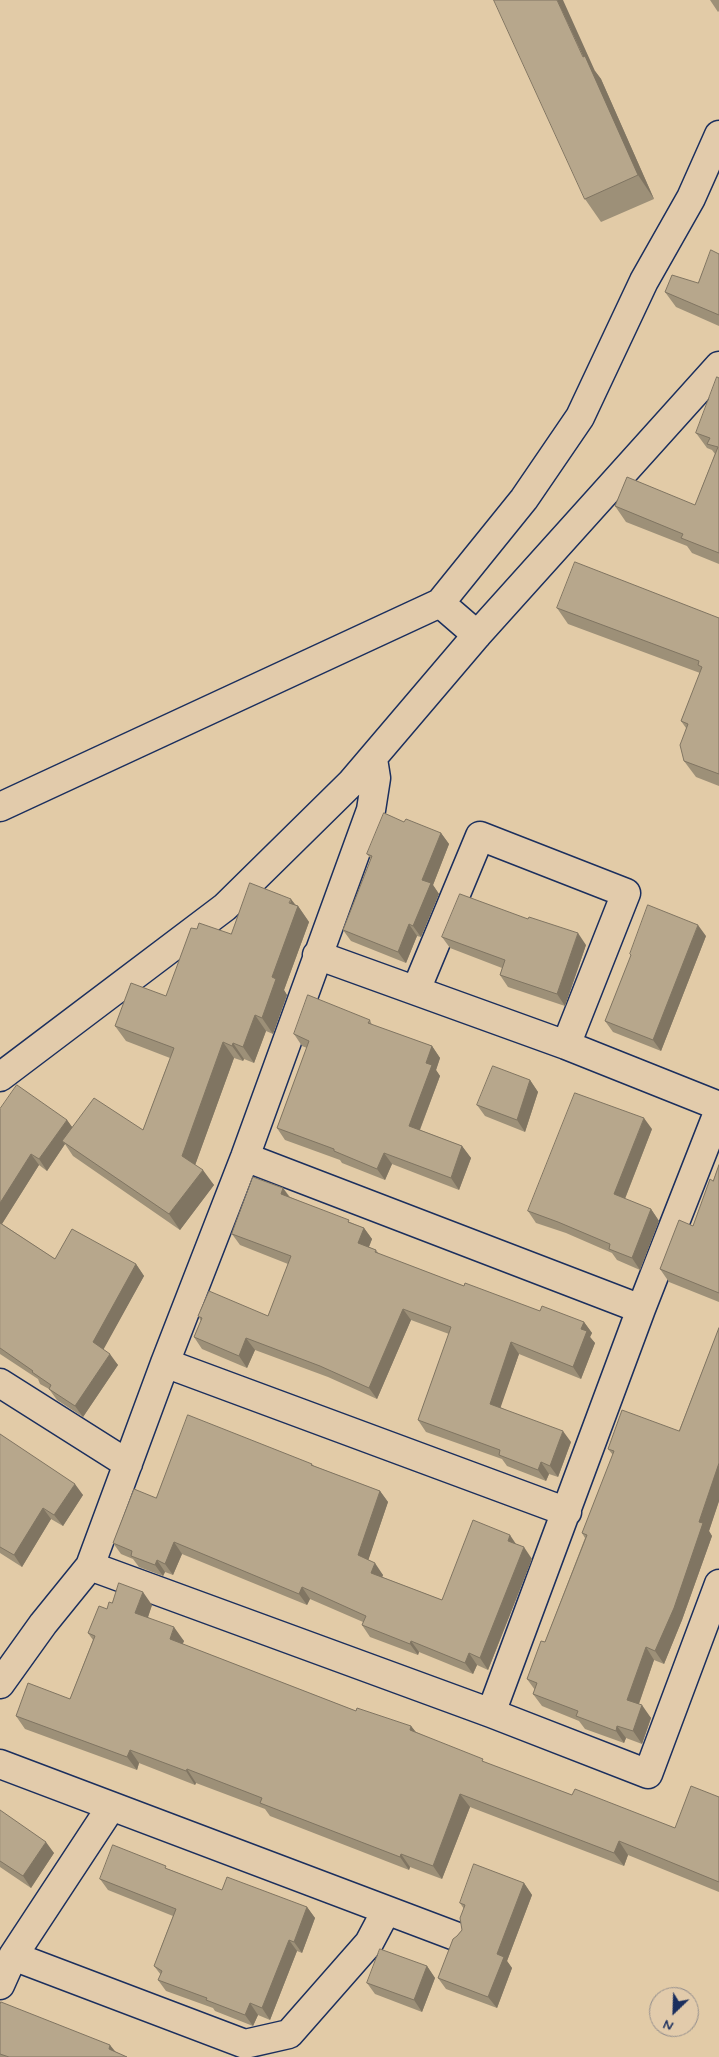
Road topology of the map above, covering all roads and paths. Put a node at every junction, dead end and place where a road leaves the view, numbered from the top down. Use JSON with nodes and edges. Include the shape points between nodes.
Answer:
{"nodes":[{"id":1,"x":719,"y":135,"type":"edge"},
{"id":2,"x":719,"y":366,"type":"edge"},
{"id":3,"x":440,"y":604,"type":"junction"},
{"id":4,"x":477,"y":635,"type":"junction"},
{"id":5,"x":373,"y":759,"type":"junction"},
{"id":6,"x":0,"y":807,"type":"edge"},
{"id":7,"x":317,"y":955,"type":"junction"},
{"id":8,"x":416,"y":990,"type":"junction"},
{"id":9,"x":566,"y":1045,"type":"junction"},
{"id":10,"x":0,"y":1077,"type":"edge"},
{"id":11,"x":719,"y":1106,"type":"edge"},
{"id":12,"x":719,"y":1110,"type":"edge"},
{"id":13,"x":245,"y":1157,"type":"junction"},
{"id":14,"x":641,"y":1309,"type":"junction"},
{"id":15,"x":165,"y":1363,"type":"junction"},
{"id":16,"x":0,"y":1383,"type":"edge"},
{"id":17,"x":128,"y":1464,"type":"junction"},
{"id":18,"x":567,"y":1512,"type":"junction"},
{"id":19,"x":90,"y":1566,"type":"junction"},
{"id":20,"x":719,"y":1584,"type":"edge"},
{"id":21,"x":0,"y":1684,"type":"edge"},
{"id":22,"x":491,"y":1713,"type":"junction"},
{"id":23,"x":0,"y":1764,"type":"edge"},
{"id":24,"x":111,"y":1807,"type":"junction"},
{"id":25,"x":386,"y":1910,"type":"junction"},
{"id":26,"x":455,"y":1936,"type":"edge"},
{"id":27,"x":13,"y":1956,"type":"junction"},
{"id":28,"x":0,"y":1985,"type":"edge"},
{"id":29,"x":244,"y":2050,"type":"edge"}],
"edges":[{"from":1,"to":3,"type":"street","via":[[691,198],[644,282],[580,416],[524,499]]},
{"from":2,"to":4,"type":"street"},
{"from":3,"to":4,"type":"street"},
{"from":3,"to":6,"type":"street"},
{"from":4,"to":5,"type":"street"},
{"from":5,"to":7,"type":"street","via":[[376,778],[371,810]]},
{"from":5,"to":10,"type":"street","via":[[225,907]]},
{"from":7,"to":8,"type":"street"},
{"from":7,"to":13,"type":"street"},
{"from":8,"to":9,"type":"street"},
{"from":8,"to":9,"type":"street","via":[[480,836],[626,893]]},
{"from":9,"to":11,"type":"street"},
{"from":12,"to":14,"type":"street"},
{"from":13,"to":14,"type":"street"},
{"from":13,"to":15,"type":"street"},
{"from":14,"to":18,"type":"street"},
{"from":15,"to":17,"type":"street"},
{"from":15,"to":18,"type":"street"},
{"from":16,"to":17,"type":"street"},
{"from":17,"to":19,"type":"street"},
{"from":18,"to":22,"type":"street"},
{"from":19,"to":21,"type":"street"},
{"from":19,"to":22,"type":"street"},
{"from":20,"to":22,"type":"street","via":[[648,1774]]},
{"from":23,"to":24,"type":"street"},
{"from":24,"to":25,"type":"street"},
{"from":24,"to":27,"type":"street"},
{"from":25,"to":26,"type":"street"},
{"from":25,"to":29,"type":"street","via":[[369,1943],[289,2034]]},
{"from":27,"to":28,"type":"street"},
{"from":27,"to":29,"type":"street"}]}
